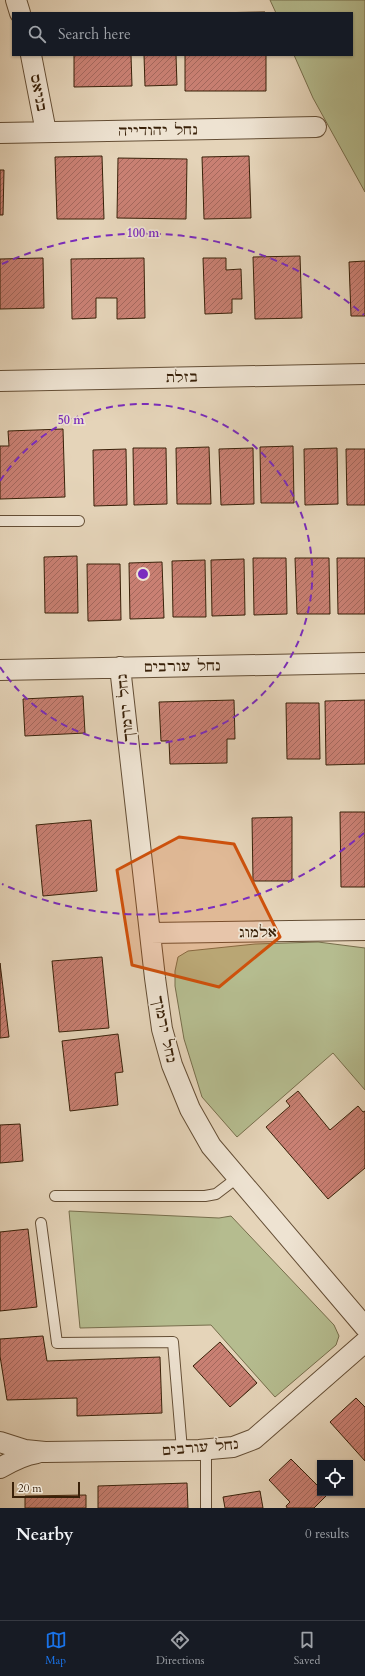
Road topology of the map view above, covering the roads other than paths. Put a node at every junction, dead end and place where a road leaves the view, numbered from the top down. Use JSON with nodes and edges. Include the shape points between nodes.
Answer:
{"nodes":[{"id":1,"x":16,"y":0,"type":"edge"},
{"id":2,"x":20,"y":12,"type":"edge"},
{"id":3,"x":31,"y":56,"type":"edge"},
{"id":4,"x":316,"y":127,"type":"dead end"},
{"id":5,"x":46,"y":132,"type":"junction"},
{"id":6,"x":0,"y":133,"type":"edge"},
{"id":7,"x":365,"y":374,"type":"edge"},
{"id":8,"x":0,"y":381,"type":"edge"},
{"id":9,"x":0,"y":521,"type":"edge"},
{"id":10,"x":79,"y":521,"type":"dead end"},
{"id":11,"x":365,"y":663,"type":"edge"},
{"id":12,"x":120,"y":667,"type":"junction"},
{"id":13,"x":0,"y":670,"type":"edge"},
{"id":14,"x":365,"y":930,"type":"edge"},
{"id":15,"x":150,"y":934,"type":"junction"},
{"id":16,"x":237,"y":1178,"type":"junction"},
{"id":17,"x":56,"y":1196,"type":"dead end"},
{"id":18,"x":41,"y":1223,"type":"dead end"},
{"id":19,"x":365,"y":1327,"type":"edge"},
{"id":20,"x":365,"y":1342,"type":"edge"},
{"id":21,"x":0,"y":1442,"type":"edge"},
{"id":22,"x":206,"y":1449,"type":"junction"},
{"id":23,"x":182,"y":1450,"type":"junction"},
{"id":24,"x":45,"y":1452,"type":"junction"},
{"id":25,"x":0,"y":1468,"type":"edge"},
{"id":26,"x":206,"y":1508,"type":"edge"}],
"edges":[{"from":1,"to":2,"type":"street"},
{"from":3,"to":5,"type":"street","name":"בניאס"},
{"from":4,"to":5,"type":"street","name":"נחל יהודייה"},
{"from":5,"to":6,"type":"street","name":"נחל יהודייה"},
{"from":7,"to":8,"type":"street","name":"בזלת"},
{"from":9,"to":10,"type":"lane"},
{"from":11,"to":12,"type":"street","name":"נחל עורבים"},
{"from":12,"to":13,"type":"street","name":"נחל עורבים"},
{"from":12,"to":15,"type":"street","name":"נחל ירמוך"},
{"from":14,"to":15,"type":"street","name":"אלמוג"},
{"from":15,"to":16,"type":"street","name":"נחל ירמוך","via":[[162,1029],[172,1065],[190,1109],[211,1146]]},
{"from":16,"to":17,"type":"lane","via":[[216,1194],[206,1196]]},
{"from":16,"to":19,"type":"street","name":"נחל ירמוך"},
{"from":18,"to":23,"type":"lane","via":[[57,1343],[173,1342]]},
{"from":20,"to":22,"type":"street","name":"נחל עורבים","via":[[254,1440],[233,1447]]},
{"from":21,"to":24,"type":"street","name":"נחל עורבים","via":[[25,1450]]},
{"from":22,"to":23,"type":"street","name":"נחל עורבים"},
{"from":22,"to":26,"type":"lane"},
{"from":23,"to":24,"type":"street","name":"נחל עורבים"},
{"from":24,"to":25,"type":"street","name":"נחל עורבים","via":[[28,1455]]}]}
